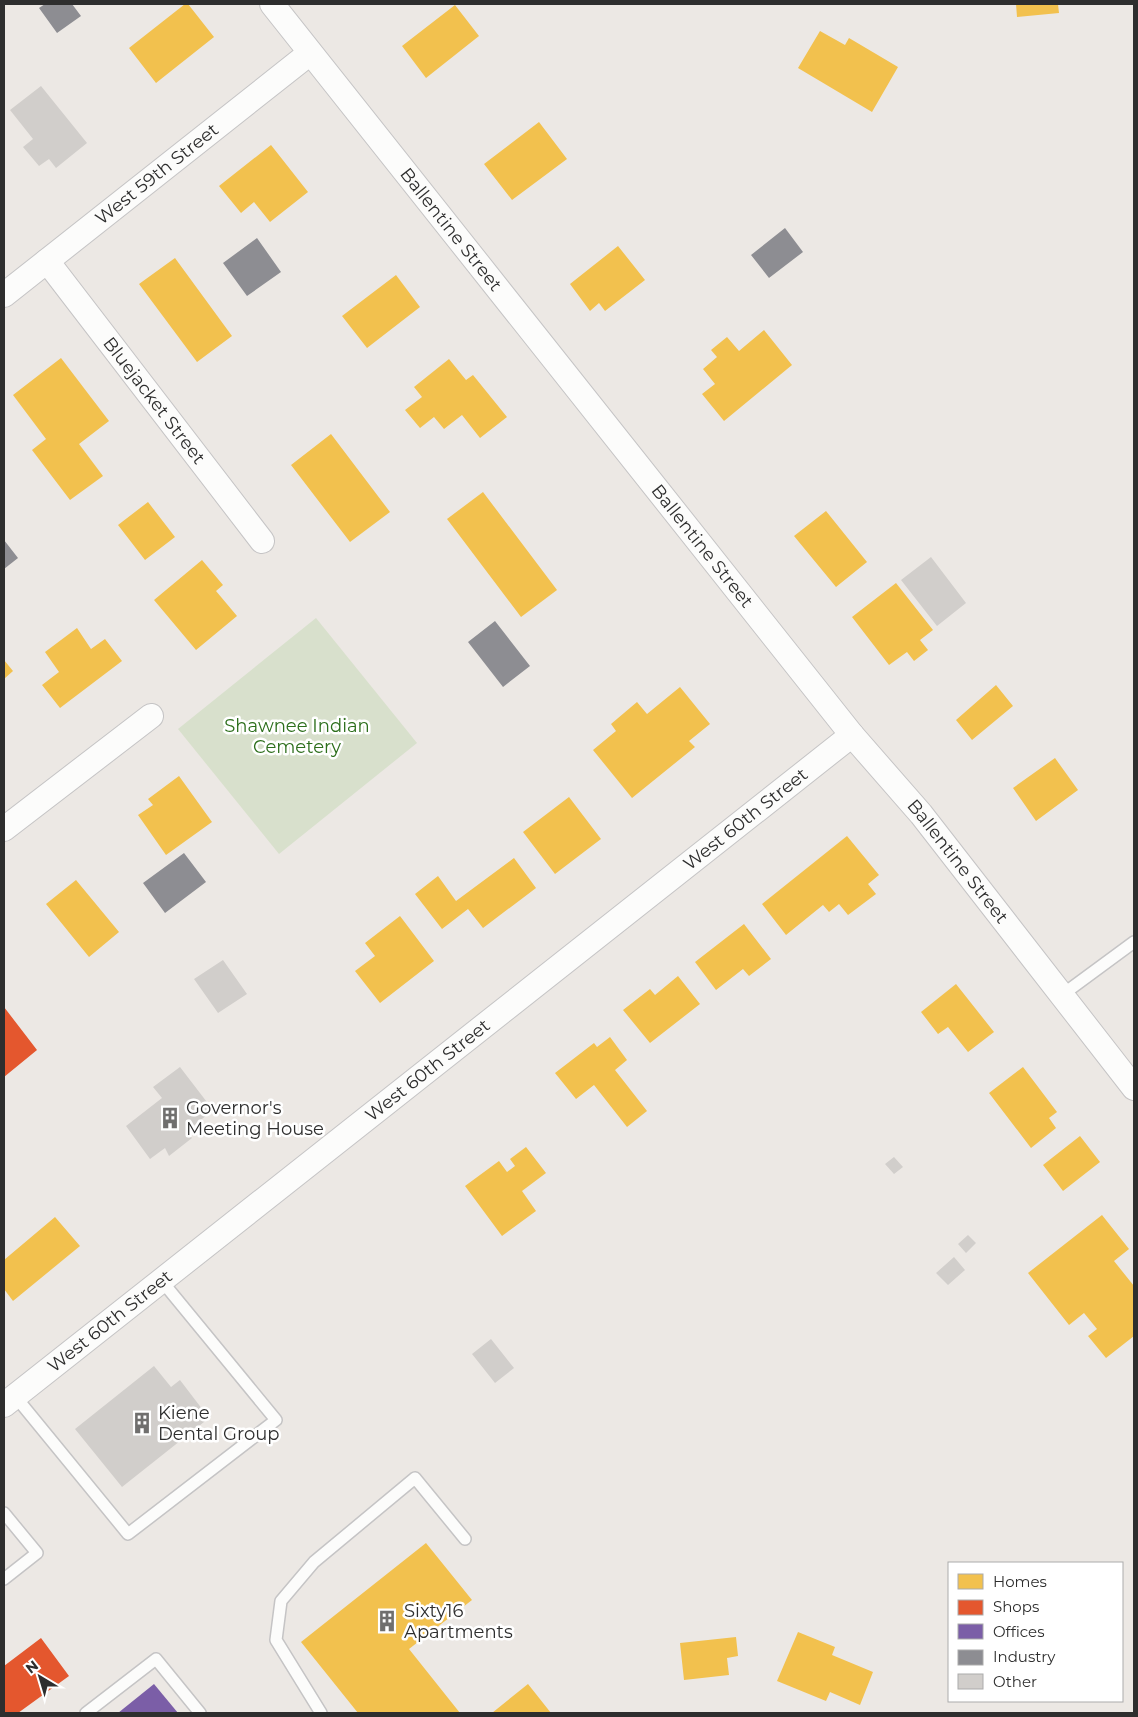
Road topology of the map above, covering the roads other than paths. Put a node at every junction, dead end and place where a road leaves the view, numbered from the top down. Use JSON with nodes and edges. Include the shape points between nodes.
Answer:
{"nodes":[{"id":1,"x":272,"y":4,"type":"edge"},
{"id":2,"x":310,"y":53,"type":"junction"},
{"id":3,"x":47,"y":261,"type":"junction"},
{"id":4,"x":4,"y":295,"type":"edge"},
{"id":5,"x":262,"y":541,"type":"dead end"},
{"id":6,"x":151,"y":716,"type":"dead end"},
{"id":7,"x":852,"y":735,"type":"junction"},
{"id":8,"x":4,"y":830,"type":"edge"},
{"id":9,"x":1134,"y":942,"type":"edge"},
{"id":10,"x":1062,"y":995,"type":"junction"},
{"id":11,"x":1134,"y":1088,"type":"edge"},
{"id":12,"x":161,"y":1280,"type":"junction"},
{"id":13,"x":9,"y":1400,"type":"edge"},
{"id":14,"x":4,"y":1512,"type":"edge"},
{"id":15,"x":465,"y":1539,"type":"dead end"},
{"id":16,"x":4,"y":1579,"type":"edge"},
{"id":17,"x":86,"y":1713,"type":"edge"},
{"id":18,"x":200,"y":1713,"type":"edge"},
{"id":19,"x":321,"y":1713,"type":"edge"}],
"edges":[{"from":1,"to":2,"type":"street","name":"Ballentine Street"},
{"from":2,"to":3,"type":"street","name":"West 59th Street"},
{"from":2,"to":7,"type":"street","name":"Ballentine Street"},
{"from":3,"to":4,"type":"street","name":"West 59th Street"},
{"from":3,"to":5,"type":"street","name":"Bluejacket Street"},
{"from":6,"to":8,"type":"street"},
{"from":7,"to":10,"type":"street","name":"Ballentine Street","via":[[921,814]]},
{"from":7,"to":12,"type":"street","name":"West 60th Street"},
{"from":9,"to":10,"type":"lane"},
{"from":10,"to":11,"type":"street","name":"Ballentine Street"},
{"from":12,"to":13,"type":"street","name":"West 60th Street"},
{"from":12,"to":13,"type":"lane","via":[[276,1420],[128,1534]]},
{"from":14,"to":16,"type":"lane","via":[[37,1553]]},
{"from":15,"to":19,"type":"lane","via":[[415,1478],[314,1562],[281,1601],[276,1640]]},
{"from":17,"to":18,"type":"lane","via":[[156,1659]]}]}
